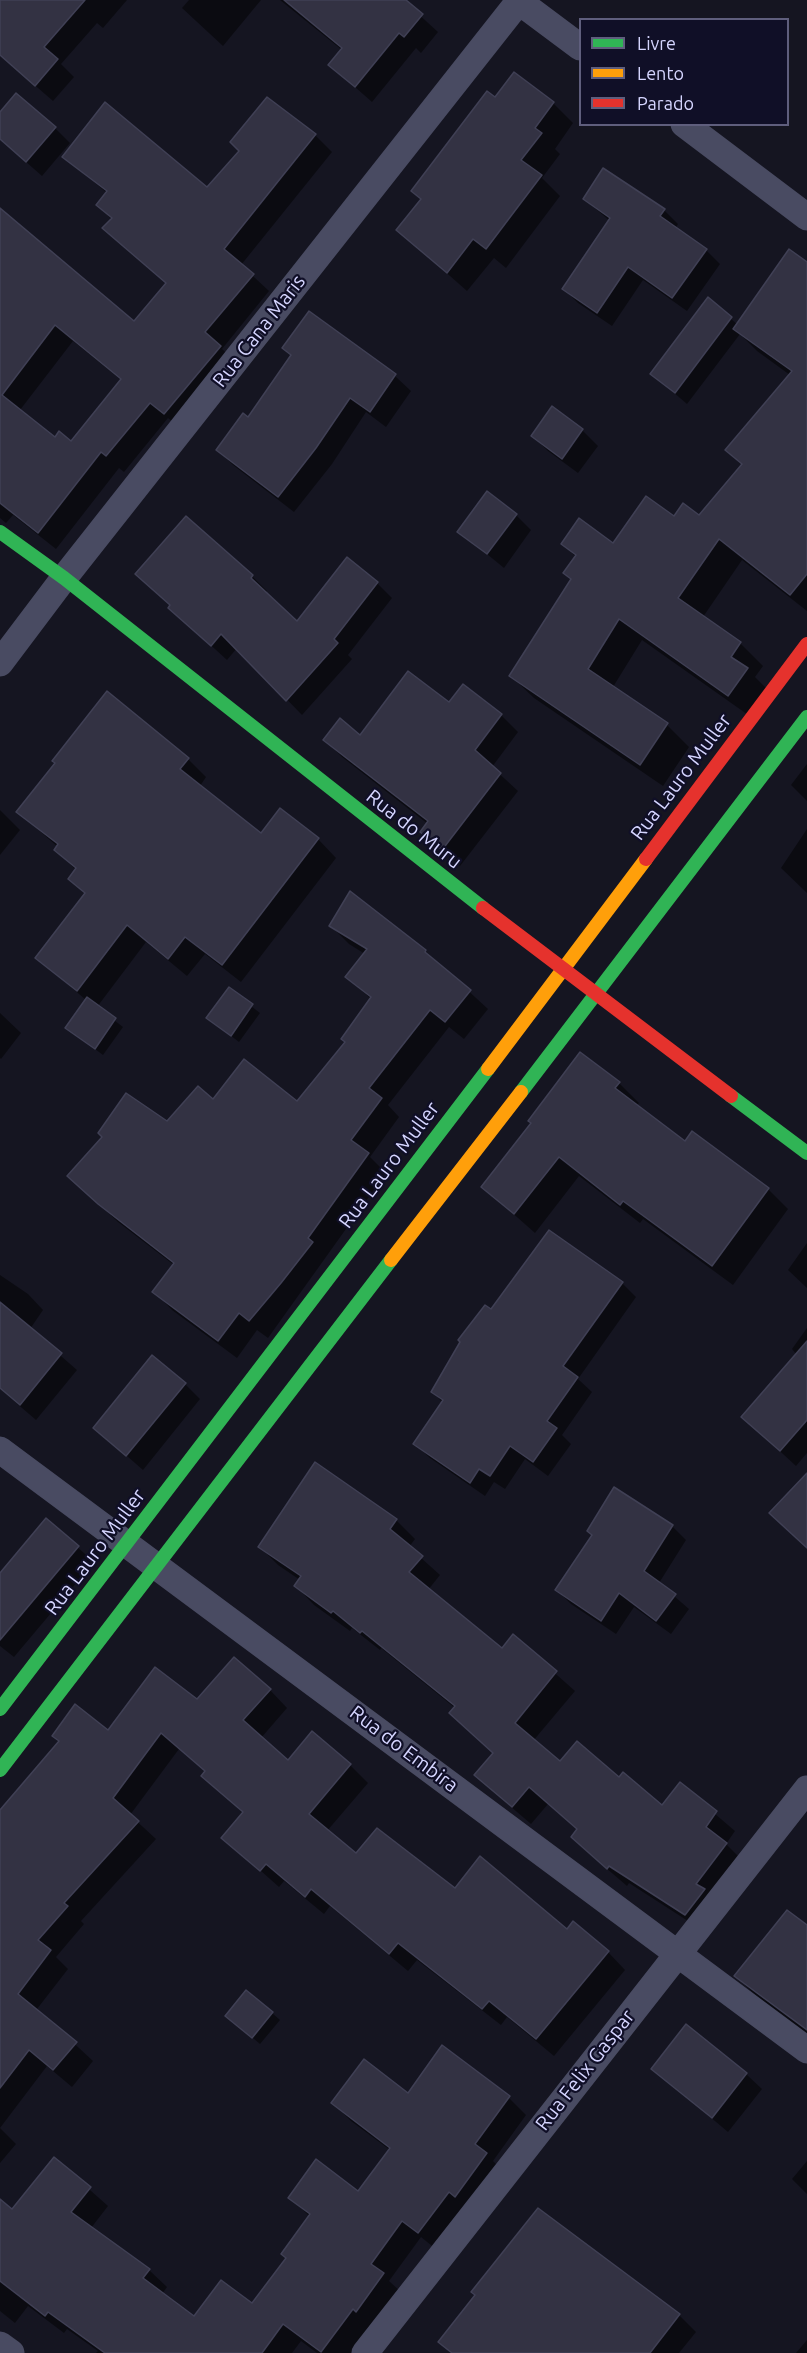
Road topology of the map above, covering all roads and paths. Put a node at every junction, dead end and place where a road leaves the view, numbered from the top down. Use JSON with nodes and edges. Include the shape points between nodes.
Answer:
{"nodes":[{"id":1,"x":519,"y":0,"type":"edge"},
{"id":2,"x":579,"y":46,"type":"edge"},
{"id":3,"x":687,"y":126,"type":"edge"},
{"id":4,"x":807,"y":217,"type":"edge"},
{"id":5,"x":0,"y":532,"type":"edge"},
{"id":6,"x":64,"y":578,"type":"junction"},
{"id":7,"x":807,"y":644,"type":"edge"},
{"id":8,"x":0,"y":663,"type":"edge"},
{"id":9,"x":807,"y":717,"type":"edge"},
{"id":10,"x":563,"y":970,"type":"junction"},
{"id":11,"x":595,"y":993,"type":"junction"},
{"id":12,"x":807,"y":1153,"type":"edge"},
{"id":13,"x":226,"y":1411,"type":"junction"},
{"id":14,"x":249,"y":1426,"type":"junction"},
{"id":15,"x":0,"y":1450,"type":"edge"},
{"id":16,"x":126,"y":1543,"type":"junction"},
{"id":17,"x":156,"y":1564,"type":"junction"},
{"id":18,"x":0,"y":1709,"type":"edge"},
{"id":19,"x":0,"y":1770,"type":"edge"},
{"id":20,"x":807,"y":1789,"type":"edge"},
{"id":21,"x":677,"y":1952,"type":"junction"},
{"id":22,"x":807,"y":2050,"type":"edge"},
{"id":23,"x":0,"y":2345,"type":"edge"},
{"id":24,"x":11,"y":2353,"type":"edge"},
{"id":25,"x":365,"y":2353,"type":"edge"}],
"edges":[{"from":1,"to":2,"type":"street"},
{"from":1,"to":6,"type":"street","name":"Rua Cana Maris"},
{"from":3,"to":4,"type":"street"},
{"from":5,"to":6,"type":"street","name":"Rua do Muru"},
{"from":6,"to":8,"type":"street","name":"Rua Cana Maris"},
{"from":6,"to":10,"type":"street","name":"Rua do Muru"},
{"from":7,"to":10,"type":"street","name":"Rua Lauro Muller"},
{"from":9,"to":11,"type":"street"},
{"from":10,"to":11,"type":"street","name":"Rua do Muru"},
{"from":10,"to":13,"type":"street","name":"Rua Lauro Muller"},
{"from":11,"to":12,"type":"street","name":"Rua do Muru"},
{"from":11,"to":14,"type":"street","via":[[466,1166]]},
{"from":13,"to":14,"type":"street"},
{"from":13,"to":16,"type":"street","name":"Rua Lauro Muller"},
{"from":14,"to":17,"type":"street"},
{"from":15,"to":16,"type":"street","name":"Rua do Embira"},
{"from":16,"to":17,"type":"street","name":"Rua do Embira"},
{"from":16,"to":18,"type":"street","name":"Rua Lauro Muller"},
{"from":17,"to":19,"type":"street"},
{"from":17,"to":21,"type":"street","name":"Rua do Embira"},
{"from":20,"to":21,"type":"street","name":"Rua Felix Gaspar"},
{"from":21,"to":22,"type":"street","name":"Rua do Embira"},
{"from":21,"to":25,"type":"street","name":"Rua Felix Gaspar"},
{"from":23,"to":24,"type":"street"}]}
